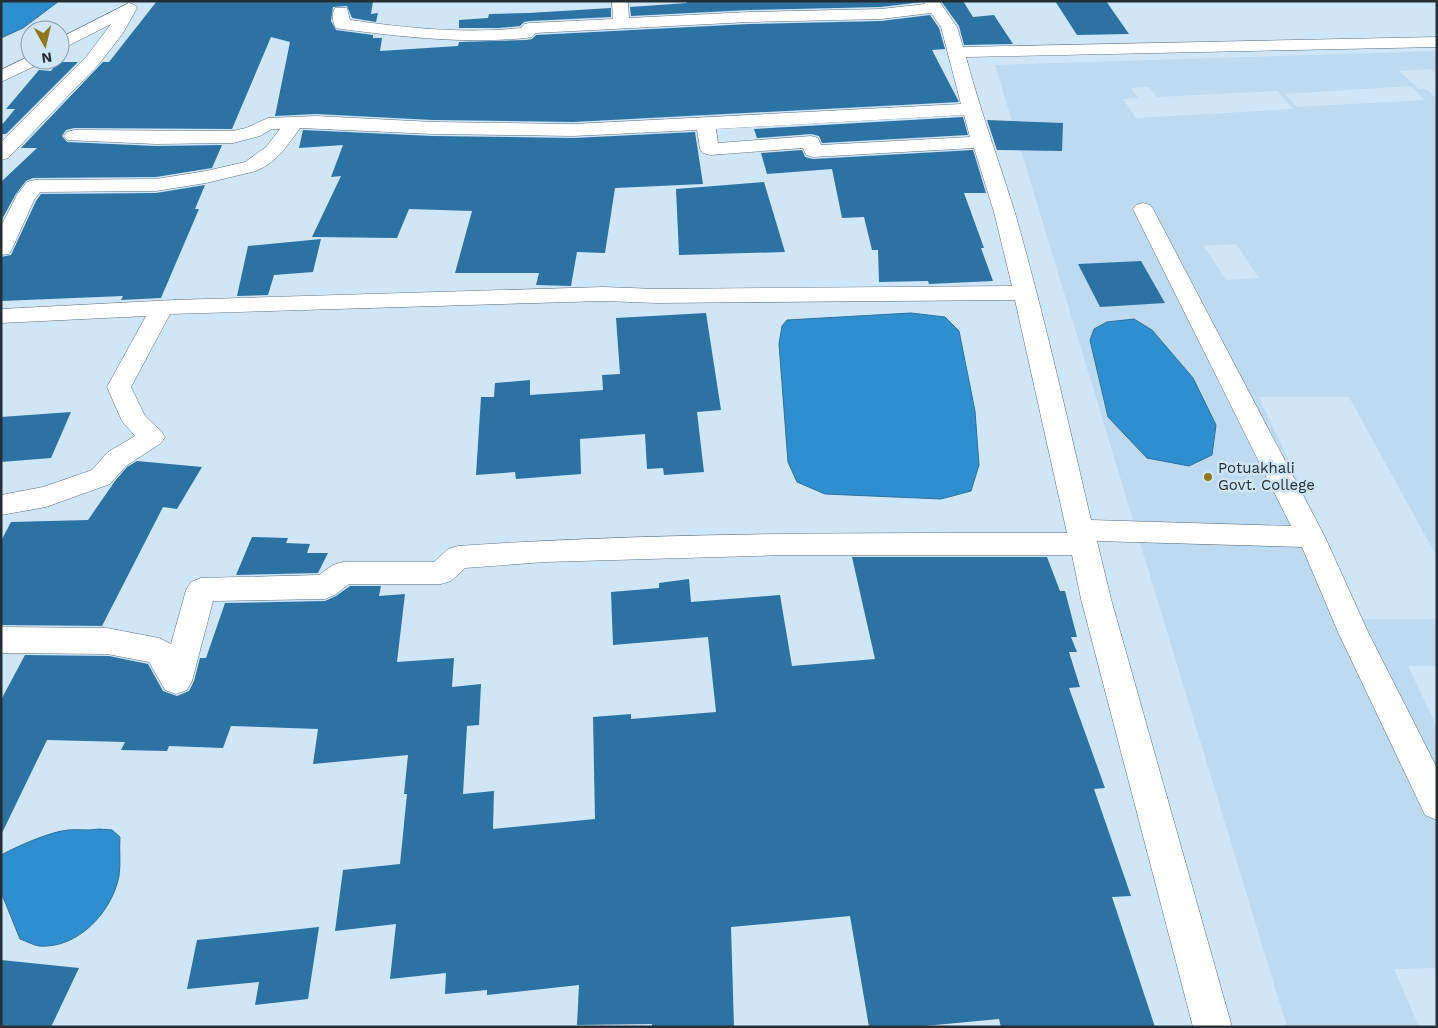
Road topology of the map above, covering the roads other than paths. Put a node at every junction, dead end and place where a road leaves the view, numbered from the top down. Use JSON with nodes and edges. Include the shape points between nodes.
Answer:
{"nodes":[{"id":1,"x":620,"y":1,"type":"edge"},
{"id":2,"x":134,"y":5,"type":"edge"},
{"id":3,"x":934,"y":5,"type":"edge"},
{"id":4,"x":341,"y":10,"type":"dead end"},
{"id":5,"x":616,"y":24,"type":"junction"},
{"id":6,"x":70,"y":40,"type":"edge"},
{"id":7,"x":1437,"y":42,"type":"edge"},
{"id":8,"x":956,"y":52,"type":"junction"},
{"id":9,"x":20,"y":67,"type":"edge"},
{"id":10,"x":1,"y":77,"type":"edge"},
{"id":11,"x":971,"y":109,"type":"junction"},
{"id":12,"x":294,"y":123,"type":"junction"},
{"id":13,"x":705,"y":123,"type":"junction"},
{"id":14,"x":74,"y":136,"type":"dead end"},
{"id":15,"x":981,"y":142,"type":"junction"},
{"id":16,"x":1,"y":154,"type":"edge"},
{"id":17,"x":1143,"y":209,"type":"dead end"},
{"id":18,"x":1,"y":248,"type":"edge"},
{"id":19,"x":1025,"y":292,"type":"junction"},
{"id":20,"x":162,"y":308,"type":"junction"},
{"id":21,"x":2,"y":315,"type":"edge"},
{"id":22,"x":1,"y":504,"type":"edge"},
{"id":23,"x":1082,"y":537,"type":"junction"},
{"id":24,"x":1311,"y":537,"type":"junction"},
{"id":25,"x":1,"y":640,"type":"edge"},
{"id":26,"x":1437,"y":804,"type":"edge"},
{"id":27,"x":1213,"y":1027,"type":"edge"}],
"edges":[{"from":1,"to":5,"type":"street","via":[[621,22]]},
{"from":2,"to":6,"type":"street"},
{"from":2,"to":16,"type":"street","via":[[93,60]]},
{"from":3,"to":5,"type":"street","via":[[881,14]]},
{"from":3,"to":8,"type":"street","via":[[949,27]]},
{"from":4,"to":5,"type":"street","via":[[342,24],[451,36],[512,35],[526,33],[530,28]]},
{"from":7,"to":8,"type":"street"},
{"from":8,"to":11,"type":"street"},
{"from":9,"to":10,"type":"street"},
{"from":11,"to":13,"type":"street"},
{"from":11,"to":15,"type":"street"},
{"from":12,"to":13,"type":"street","via":[[573,130]]},
{"from":12,"to":14,"type":"street","via":[[268,124],[233,137]]},
{"from":12,"to":18,"type":"street","via":[[273,151],[252,166],[156,185],[34,186],[24,199]]},
{"from":13,"to":15,"type":"street","via":[[710,149],[811,142],[813,151]]},
{"from":15,"to":19,"type":"street"},
{"from":17,"to":24,"type":"street"},
{"from":19,"to":20,"type":"street","via":[[603,294]]},
{"from":19,"to":23,"type":"street"},
{"from":20,"to":21,"type":"street"},
{"from":20,"to":22,"type":"street","via":[[119,387],[135,421],[152,437],[117,459],[101,477],[46,497]]},
{"from":23,"to":24,"type":"street"},
{"from":23,"to":25,"type":"street","via":[[545,551],[458,557],[441,572],[343,574],[325,587],[201,590],[176,681],[159,651],[107,641]]},
{"from":23,"to":27,"type":"street"},
{"from":24,"to":26,"type":"street"}]}
